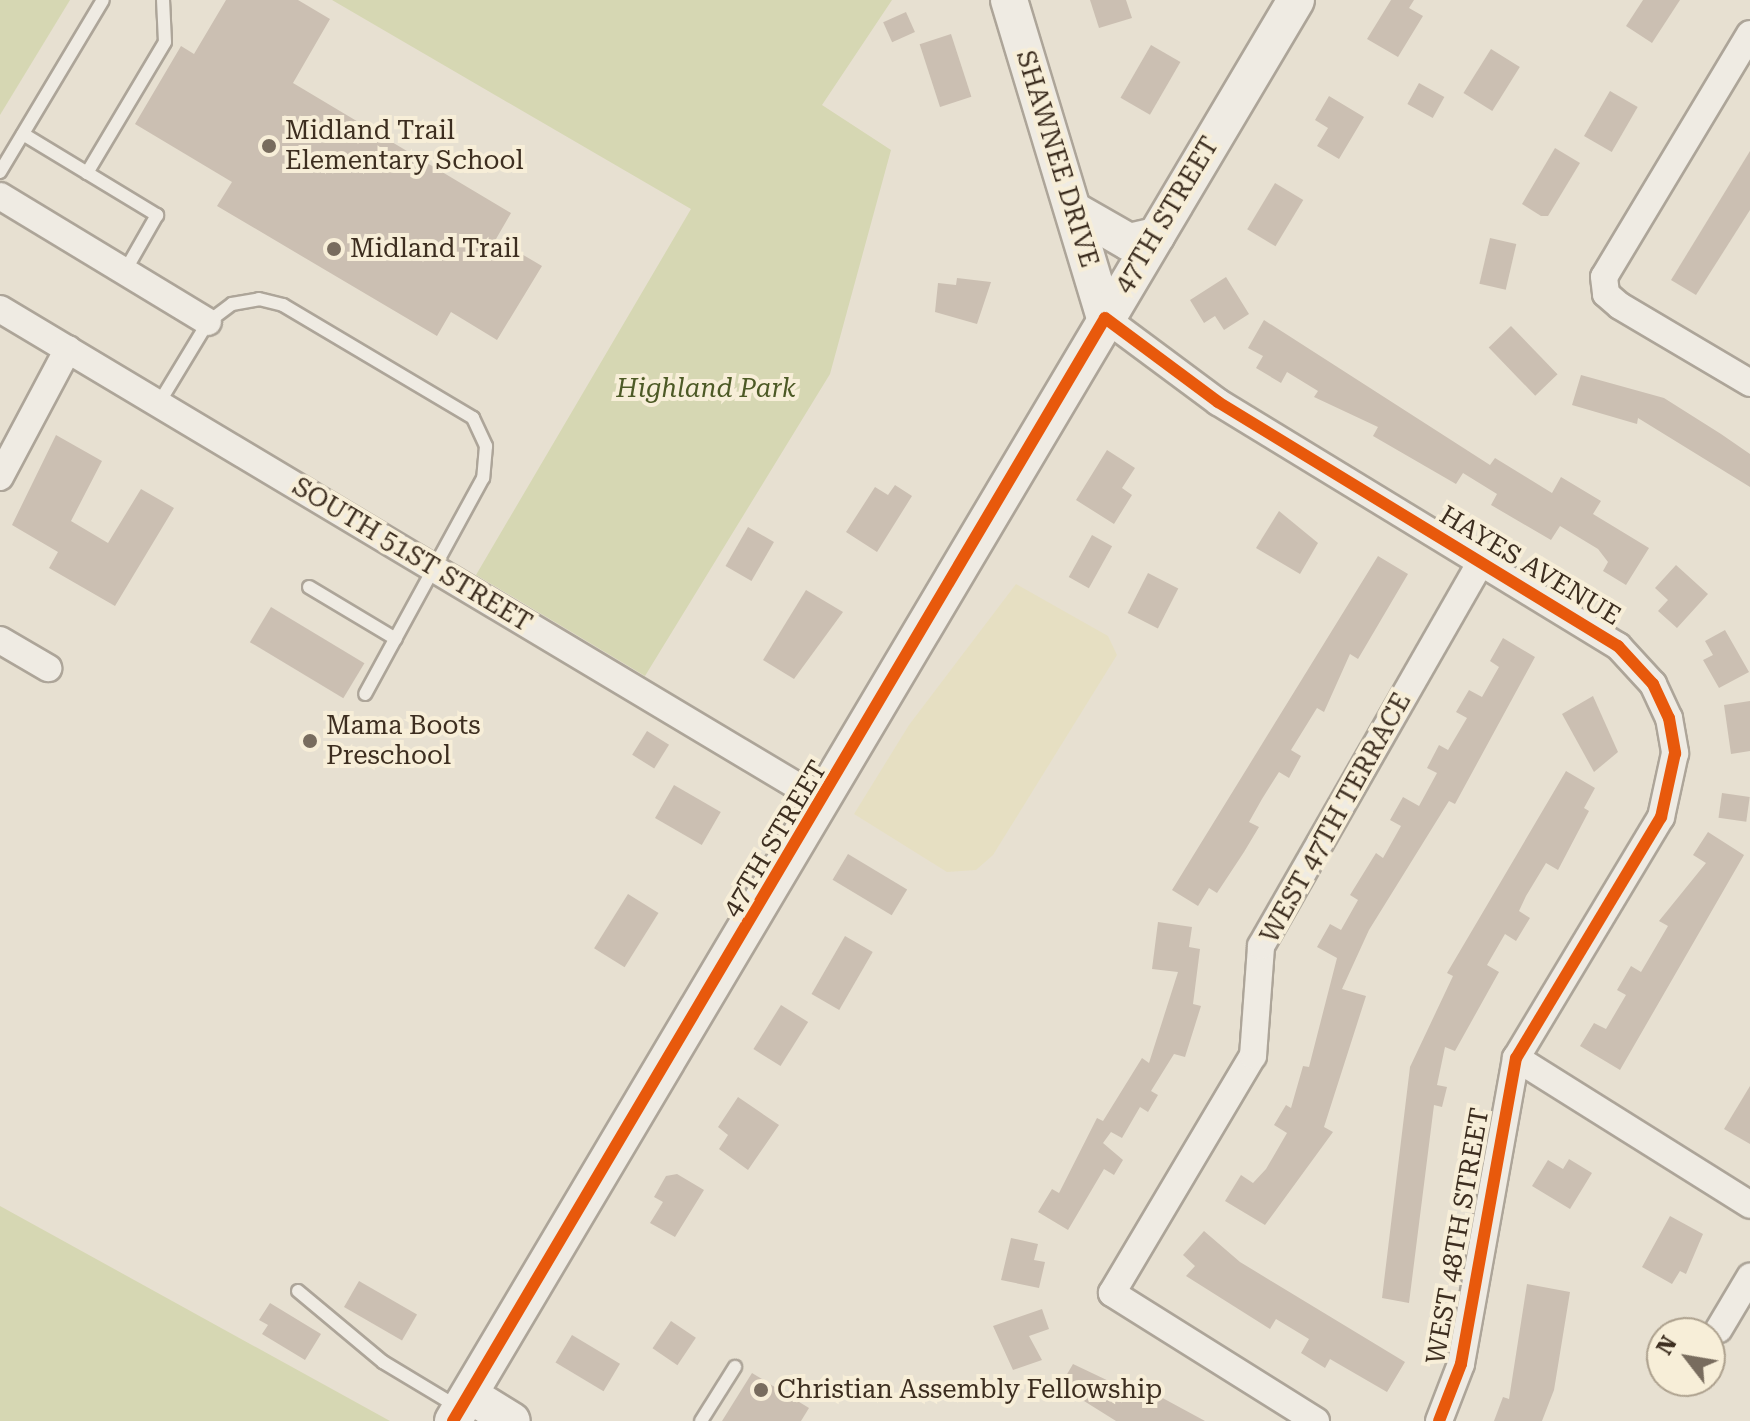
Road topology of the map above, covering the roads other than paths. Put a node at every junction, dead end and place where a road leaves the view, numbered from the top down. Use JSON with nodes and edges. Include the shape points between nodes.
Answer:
{"nodes":[{"id":1,"x":103,"y":0,"type":"edge"},
{"id":2,"x":163,"y":0,"type":"edge"},
{"id":3,"x":1009,"y":0,"type":"edge"},
{"id":4,"x":1296,"y":0,"type":"edge"},
{"id":5,"x":1750,"y":34,"type":"edge"},
{"id":6,"x":23,"y":134,"type":"junction"},
{"id":7,"x":0,"y":172,"type":"edge"},
{"id":8,"x":87,"y":173,"type":"junction"},
{"id":9,"x":0,"y":196,"type":"edge"},
{"id":10,"x":1075,"y":211,"type":"junction"},
{"id":11,"x":1156,"y":236,"type":"junction"},
{"id":12,"x":125,"y":271,"type":"junction"},
{"id":13,"x":0,"y":309,"type":"edge"},
{"id":14,"x":1105,"y":318,"type":"junction"},
{"id":15,"x":208,"y":322,"type":"junction"},
{"id":16,"x":68,"y":349,"type":"junction"},
{"id":17,"x":1750,"y":383,"type":"edge"},
{"id":18,"x":159,"y":403,"type":"junction"},
{"id":19,"x":0,"y":477,"type":"edge"},
{"id":20,"x":1481,"y":562,"type":"junction"},
{"id":21,"x":436,"y":569,"type":"junction"},
{"id":22,"x":309,"y":587,"type":"dead end"},
{"id":23,"x":396,"y":639,"type":"junction"},
{"id":24,"x":0,"y":640,"type":"edge"},
{"id":25,"x":48,"y":668,"type":"dead end"},
{"id":26,"x":365,"y":694,"type":"dead end"},
{"id":27,"x":824,"y":802,"type":"junction"},
{"id":28,"x":1516,"y":1058,"type":"junction"},
{"id":29,"x":1750,"y":1205,"type":"edge"},
{"id":30,"x":1750,"y":1277,"type":"edge"},
{"id":31,"x":298,"y":1291,"type":"dead end"},
{"id":32,"x":1726,"y":1317,"type":"edge"},
{"id":33,"x":735,"y":1367,"type":"dead end"},
{"id":34,"x":461,"y":1408,"type":"edge"},
{"id":35,"x":512,"y":1421,"type":"edge"},
{"id":36,"x":701,"y":1421,"type":"edge"},
{"id":37,"x":1316,"y":1421,"type":"edge"},
{"id":38,"x":1439,"y":1421,"type":"edge"}],
"edges":[{"from":1,"to":6,"type":"lane"},
{"from":2,"to":8,"type":"lane","via":[[165,42]]},
{"from":3,"to":10,"type":"main road","name":"SHAWNEE DRIVE"},
{"from":4,"to":11,"type":"main road","name":"47TH STREET"},
{"from":5,"to":17,"type":"street","via":[[1604,277],[1606,294]]},
{"from":6,"to":7,"type":"lane"},
{"from":6,"to":8,"type":"lane"},
{"from":8,"to":12,"type":"lane","via":[[157,215]]},
{"from":9,"to":12,"type":"street"},
{"from":10,"to":11,"type":"main road","via":[[1129,242]]},
{"from":10,"to":14,"type":"main road","name":"SHAWNEE DRIVE"},
{"from":11,"to":14,"type":"main road","name":"47TH STREET"},
{"from":12,"to":15,"type":"street"},
{"from":13,"to":16,"type":"street","name":"SOUTH 51ST STREET"},
{"from":14,"to":20,"type":"street","name":"HAYES AVENUE","via":[[1218,402]]},
{"from":14,"to":27,"type":"main road","name":"47TH STREET"},
{"from":15,"to":18,"type":"lane"},
{"from":15,"to":21,"type":"lane","via":[[232,304],[283,305],[473,418],[486,446],[483,478]]},
{"from":16,"to":18,"type":"street","name":"SOUTH 51ST STREET"},
{"from":16,"to":19,"type":"street"},
{"from":18,"to":21,"type":"street","name":"SOUTH 51ST STREET"},
{"from":20,"to":28,"type":"street","name":"HAYES AVENUE","via":[[1618,646],[1653,684],[1675,753],[1661,817]]},
{"from":20,"to":37,"type":"street","name":"WEST 47TH TERRACE","via":[[1261,946],[1253,1056],[1112,1293]]},
{"from":21,"to":23,"type":"lane"},
{"from":21,"to":27,"type":"street","name":"SOUTH 51ST STREET"},
{"from":22,"to":23,"type":"lane"},
{"from":23,"to":26,"type":"lane"},
{"from":24,"to":25,"type":"street"},
{"from":27,"to":34,"type":"main road","name":"47TH STREET"},
{"from":28,"to":29,"type":"street"},
{"from":28,"to":38,"type":"street","name":"WEST 48TH STREET","via":[[1461,1364]]},
{"from":30,"to":32,"type":"street"},
{"from":31,"to":34,"type":"lane","via":[[383,1362]]},
{"from":33,"to":36,"type":"lane"},
{"from":34,"to":35,"type":"main road"}]}
